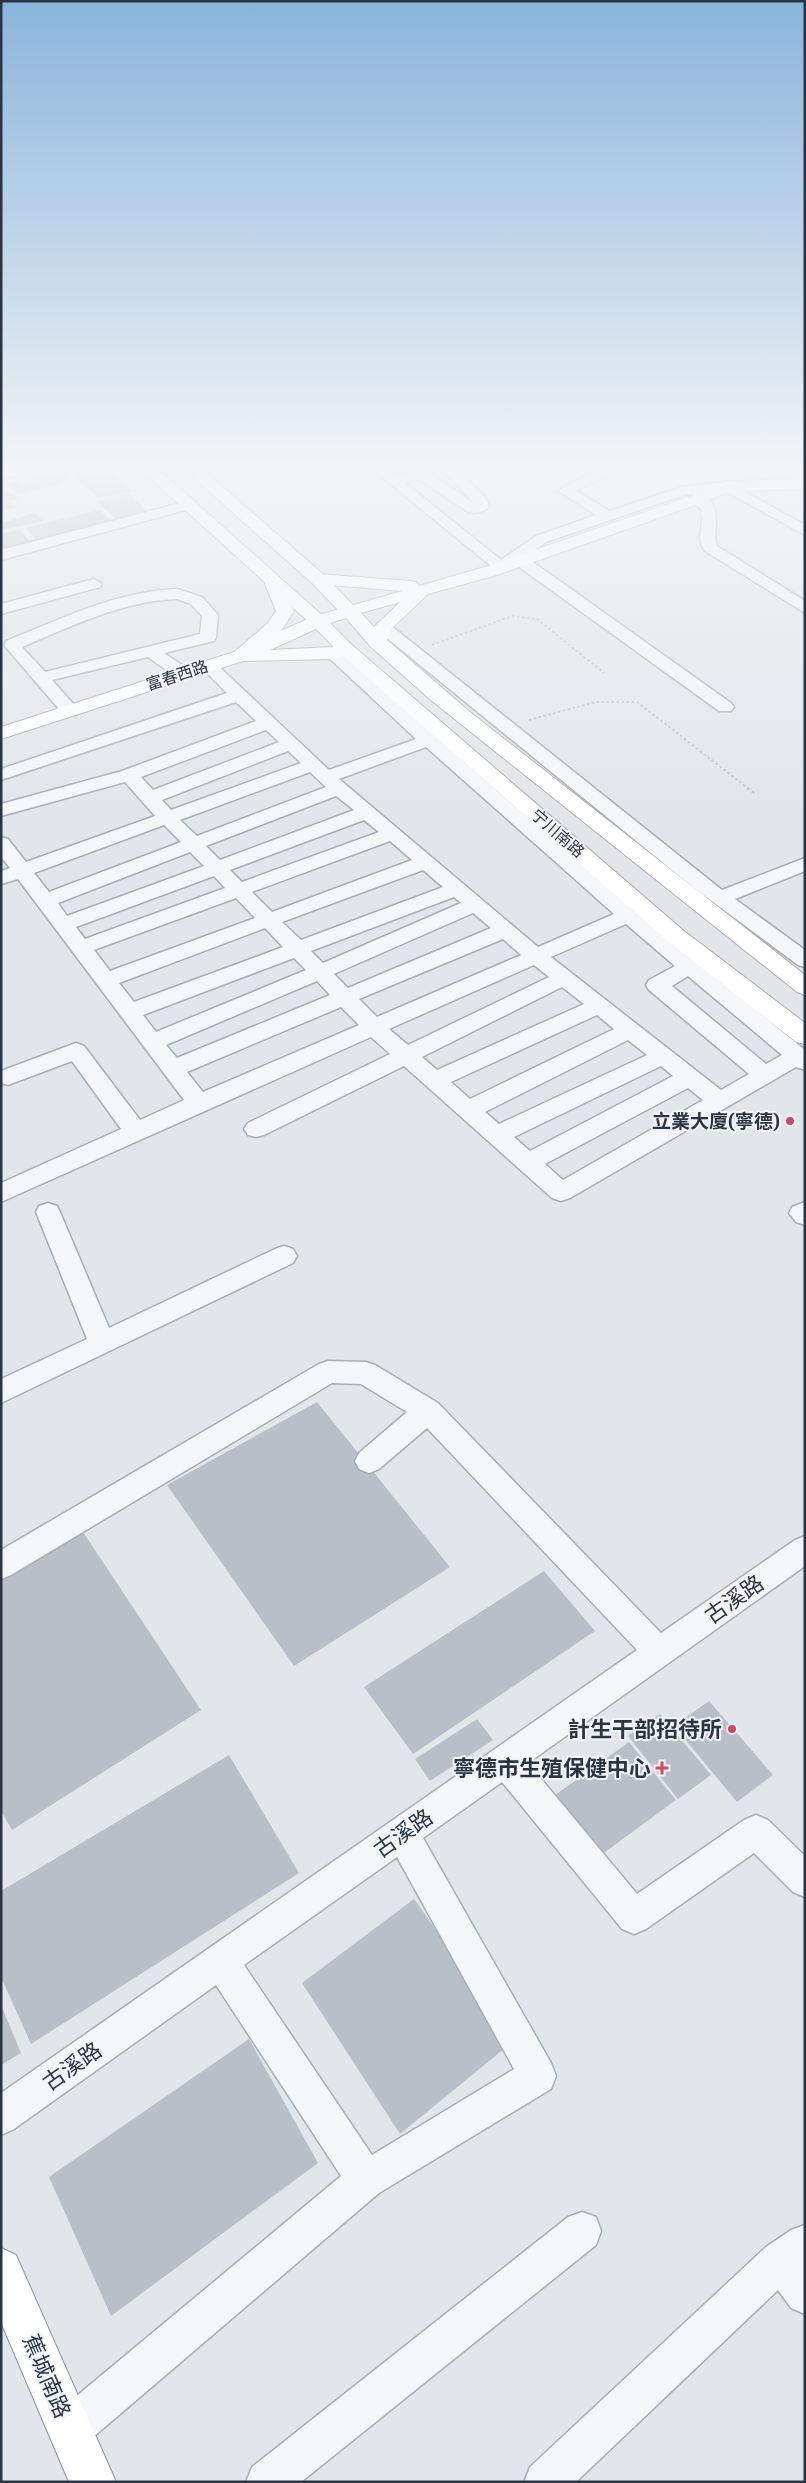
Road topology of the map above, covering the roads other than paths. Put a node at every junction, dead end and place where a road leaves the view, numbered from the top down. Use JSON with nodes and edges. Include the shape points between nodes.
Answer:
{"nodes":[{"id":1,"x":274,"y":584,"type":"edge"},
{"id":2,"x":91,"y":585,"type":"edge"},
{"id":3,"x":275,"y":585,"type":"edge"},
{"id":4,"x":324,"y":585,"type":"edge"},
{"id":5,"x":388,"y":585,"type":"edge"},
{"id":6,"x":438,"y":585,"type":"edge"},
{"id":7,"x":555,"y":585,"type":"edge"},
{"id":8,"x":768,"y":585,"type":"edge"},
{"id":9,"x":426,"y":588,"type":"junction"},
{"id":10,"x":805,"y":608,"type":"edge"},
{"id":11,"x":1,"y":609,"type":"edge"},
{"id":12,"x":349,"y":611,"type":"junction"},
{"id":13,"x":318,"y":622,"type":"junction"},
{"id":14,"x":380,"y":635,"type":"junction"},
{"id":15,"x":151,"y":651,"type":"junction"},
{"id":16,"x":340,"y":651,"type":"junction"},
{"id":17,"x":241,"y":656,"type":"junction"},
{"id":18,"x":207,"y":665,"type":"junction"},
{"id":19,"x":182,"y":673,"type":"junction"},
{"id":20,"x":41,"y":678,"type":"junction"},
{"id":21,"x":239,"y":695,"type":"junction"},
{"id":22,"x":725,"y":707,"type":"dead end"},
{"id":23,"x":70,"y":711,"type":"junction"},
{"id":24,"x":268,"y":723,"type":"junction"},
{"id":25,"x":1,"y":733,"type":"edge"},
{"id":26,"x":429,"y":740,"type":"junction"},
{"id":27,"x":290,"y":744,"type":"junction"},
{"id":28,"x":129,"y":775,"type":"junction"},
{"id":29,"x":1,"y":776,"type":"edge"},
{"id":30,"x":326,"y":777,"type":"junction"},
{"id":31,"x":150,"y":798,"type":"junction"},
{"id":32,"x":1,"y":810,"type":"edge"},
{"id":33,"x":367,"y":812,"type":"junction"},
{"id":34,"x":167,"y":817,"type":"junction"},
{"id":35,"x":392,"y":834,"type":"junction"},
{"id":36,"x":1,"y":843,"type":"edge"},
{"id":37,"x":193,"y":843,"type":"junction"},
{"id":38,"x":426,"y":862,"type":"junction"},
{"id":39,"x":805,"y":864,"type":"edge"},
{"id":40,"x":217,"y":868,"type":"junction"},
{"id":41,"x":11,"y":873,"type":"edge"},
{"id":42,"x":456,"y":889,"type":"junction"},
{"id":43,"x":239,"y":890,"type":"junction"},
{"id":44,"x":720,"y":898,"type":"junction"},
{"id":45,"x":44,"y":901,"type":"junction"},
{"id":46,"x":475,"y":904,"type":"junction"},
{"id":47,"x":628,"y":916,"type":"junction"},
{"id":48,"x":269,"y":920,"type":"junction"},
{"id":49,"x":63,"y":924,"type":"junction"},
{"id":50,"x":505,"y":930,"type":"junction"},
{"id":51,"x":80,"y":948,"type":"junction"},
{"id":52,"x":296,"y":948,"type":"junction"},
{"id":53,"x":536,"y":956,"type":"junction"},
{"id":54,"x":805,"y":960,"type":"edge"},
{"id":55,"x":688,"y":966,"type":"junction"},
{"id":56,"x":320,"y":972,"type":"junction"},
{"id":57,"x":564,"y":978,"type":"junction"},
{"id":58,"x":105,"y":980,"type":"junction"},
{"id":59,"x":805,"y":987,"type":"edge"},
{"id":60,"x":344,"y":996,"type":"junction"},
{"id":61,"x":600,"y":1006,"type":"junction"},
{"id":62,"x":129,"y":1012,"type":"junction"},
{"id":63,"x":374,"y":1027,"type":"junction"},
{"id":64,"x":630,"y":1030,"type":"junction"},
{"id":65,"x":152,"y":1042,"type":"junction"},
{"id":66,"x":802,"y":1051,"type":"edge"},
{"id":67,"x":406,"y":1055,"type":"junction"},
{"id":68,"x":663,"y":1056,"type":"junction"},
{"id":69,"x":173,"y":1069,"type":"junction"},
{"id":70,"x":765,"y":1074,"type":"junction"},
{"id":71,"x":8,"y":1077,"type":"dead end"},
{"id":72,"x":690,"y":1077,"type":"junction"},
{"id":73,"x":435,"y":1080,"type":"junction"},
{"id":74,"x":720,"y":1101,"type":"junction"},
{"id":75,"x":199,"y":1103,"type":"junction"},
{"id":76,"x":468,"y":1110,"type":"junction"},
{"id":77,"x":256,"y":1129,"type":"dead end"},
{"id":78,"x":136,"y":1132,"type":"junction"},
{"id":79,"x":496,"y":1135,"type":"junction"},
{"id":80,"x":528,"y":1163,"type":"junction"},
{"id":81,"x":4,"y":1186,"type":"edge"},
{"id":82,"x":805,"y":1211,"type":"edge"},
{"id":83,"x":48,"y":1212,"type":"dead end"},
{"id":84,"x":805,"y":1216,"type":"edge"},
{"id":85,"x":284,"y":1256,"type":"dead end"},
{"id":86,"x":102,"y":1344,"type":"junction"},
{"id":87,"x":1,"y":1392,"type":"edge"},
{"id":88,"x":428,"y":1411,"type":"junction"},
{"id":89,"x":369,"y":1461,"type":"dead end"},
{"id":90,"x":805,"y":1549,"type":"edge"},
{"id":91,"x":1,"y":1566,"type":"edge"},
{"id":92,"x":659,"y":1652,"type":"junction"},
{"id":93,"x":505,"y":1761,"type":"junction"},
{"id":94,"x":402,"y":1833,"type":"junction"},
{"id":95,"x":805,"y":1880,"type":"edge"},
{"id":96,"x":221,"y":1961,"type":"junction"},
{"id":97,"x":1,"y":2116,"type":"edge"},
{"id":98,"x":366,"y":2180,"type":"junction"},
{"id":99,"x":582,"y":2231,"type":"dead end"},
{"id":100,"x":792,"y":2252,"type":"edge"},
{"id":101,"x":1,"y":2270,"type":"edge"},
{"id":102,"x":805,"y":2294,"type":"edge"},
{"id":103,"x":70,"y":2429,"type":"junction"},
{"id":104,"x":93,"y":2482,"type":"edge"},
{"id":105,"x":267,"y":2482,"type":"edge"},
{"id":106,"x":545,"y":2482,"type":"edge"}],
"edges":[{"from":1,"to":17,"type":"main road","via":[[285,611],[274,628]]},
{"from":2,"to":11,"type":"street"},
{"from":3,"to":13,"type":"main road","name":"宁川南路"},
{"from":4,"to":12,"type":"main road","name":"宁川南路"},
{"from":5,"to":9,"type":"main road"},
{"from":6,"to":9,"type":"main road","name":"富春西路"},
{"from":7,"to":22,"type":"street"},
{"from":8,"to":10,"type":"street"},
{"from":9,"to":12,"type":"main road","name":"富春西路"},
{"from":9,"to":14,"type":"main road"},
{"from":12,"to":13,"type":"main road","name":"富春西路"},
{"from":12,"to":14,"type":"main road","name":"宁川南路"},
{"from":13,"to":16,"type":"main road","name":"宁川南路"},
{"from":13,"to":17,"type":"main road","name":"富春西路"},
{"from":14,"to":44,"type":"street","via":[[413,652]]},
{"from":14,"to":59,"type":"main road","name":"宁川南路","via":[[493,739]]},
{"from":15,"to":19,"type":"street"},
{"from":15,"to":20,"type":"street"},
{"from":15,"to":20,"type":"street","via":[[208,637],[210,615],[194,599],[177,593],[163,593],[123,602],[12,645]]},
{"from":16,"to":17,"type":"main road"},
{"from":16,"to":26,"type":"street"},
{"from":16,"to":66,"type":"main road","name":"宁川南路","via":[[676,936]]},
{"from":17,"to":18,"type":"main road","name":"富春西路"},
{"from":18,"to":19,"type":"main road","name":"富春西路"},
{"from":18,"to":21,"type":"street"},
{"from":19,"to":23,"type":"main road","name":"富春西路"},
{"from":20,"to":23,"type":"street"},
{"from":21,"to":24,"type":"street"},
{"from":21,"to":29,"type":"street"},
{"from":23,"to":25,"type":"main road","name":"富春西路"},
{"from":24,"to":27,"type":"street"},
{"from":24,"to":28,"type":"street"},
{"from":26,"to":30,"type":"street"},
{"from":26,"to":47,"type":"street"},
{"from":27,"to":30,"type":"street"},
{"from":27,"to":31,"type":"street"},
{"from":28,"to":31,"type":"street"},
{"from":28,"to":32,"type":"street"},
{"from":30,"to":33,"type":"street"},
{"from":30,"to":34,"type":"street"},
{"from":30,"to":37,"type":"street"},
{"from":31,"to":34,"type":"street"},
{"from":33,"to":35,"type":"street"},
{"from":33,"to":40,"type":"street"},
{"from":34,"to":37,"type":"street"},
{"from":34,"to":41,"type":"street"},
{"from":35,"to":38,"type":"street"},
{"from":35,"to":43,"type":"street"},
{"from":36,"to":41,"type":"street"},
{"from":37,"to":40,"type":"street"},
{"from":37,"to":45,"type":"street"},
{"from":38,"to":42,"type":"street"},
{"from":38,"to":48,"type":"street"},
{"from":39,"to":44,"type":"street"},
{"from":40,"to":43,"type":"street"},
{"from":40,"to":49,"type":"street"},
{"from":41,"to":45,"type":"street"},
{"from":42,"to":46,"type":"street"},
{"from":42,"to":52,"type":"street"},
{"from":43,"to":48,"type":"street"},
{"from":43,"to":51,"type":"street"},
{"from":44,"to":54,"type":"street"},
{"from":45,"to":49,"type":"street"},
{"from":46,"to":50,"type":"street"},
{"from":46,"to":56,"type":"street"},
{"from":47,"to":53,"type":"street"},
{"from":47,"to":55,"type":"street"},
{"from":48,"to":52,"type":"street"},
{"from":48,"to":58,"type":"street"},
{"from":49,"to":51,"type":"street"},
{"from":50,"to":53,"type":"street"},
{"from":50,"to":60,"type":"street"},
{"from":51,"to":58,"type":"street"},
{"from":52,"to":56,"type":"street"},
{"from":52,"to":62,"type":"street"},
{"from":53,"to":57,"type":"street"},
{"from":53,"to":63,"type":"street"},
{"from":55,"to":66,"type":"street"},
{"from":55,"to":70,"type":"street","via":[[657,985]]},
{"from":56,"to":60,"type":"street"},
{"from":56,"to":65,"type":"street"},
{"from":57,"to":61,"type":"street"},
{"from":57,"to":67,"type":"street"},
{"from":58,"to":62,"type":"street"},
{"from":60,"to":63,"type":"street"},
{"from":60,"to":69,"type":"street"},
{"from":61,"to":64,"type":"street"},
{"from":61,"to":73,"type":"street"},
{"from":62,"to":65,"type":"street"},
{"from":63,"to":67,"type":"street"},
{"from":63,"to":75,"type":"street"},
{"from":64,"to":68,"type":"street"},
{"from":64,"to":76,"type":"street"},
{"from":65,"to":69,"type":"street"},
{"from":66,"to":70,"type":"street"},
{"from":67,"to":73,"type":"street"},
{"from":67,"to":77,"type":"street"},
{"from":68,"to":72,"type":"street"},
{"from":68,"to":79,"type":"street"},
{"from":69,"to":75,"type":"street"},
{"from":70,"to":74,"type":"street"},
{"from":71,"to":78,"type":"street","via":[[76,1051]]},
{"from":72,"to":74,"type":"street"},
{"from":72,"to":80,"type":"street"},
{"from":73,"to":76,"type":"street"},
{"from":74,"to":80,"type":"street","via":[[561,1192]]},
{"from":75,"to":78,"type":"street"},
{"from":76,"to":79,"type":"street"},
{"from":78,"to":81,"type":"street"},
{"from":79,"to":80,"type":"street"},
{"from":82,"to":84,"type":"street","via":[[801,1213]]},
{"from":83,"to":86,"type":"street"},
{"from":85,"to":86,"type":"street"},
{"from":86,"to":87,"type":"street"},
{"from":88,"to":89,"type":"street"},
{"from":88,"to":91,"type":"street","via":[[366,1373],[328,1372]]},
{"from":88,"to":92,"type":"street"},
{"from":90,"to":92,"type":"street","name":"古溪路"},
{"from":92,"to":93,"type":"street","name":"古溪路"},
{"from":93,"to":94,"type":"street","name":"古溪路"},
{"from":93,"to":95,"type":"street","via":[[634,1917],[756,1832]]},
{"from":94,"to":96,"type":"street","name":"古溪路"},
{"from":94,"to":98,"type":"street","via":[[538,2076]]},
{"from":96,"to":97,"type":"street","name":"古溪路"},
{"from":96,"to":98,"type":"street"},
{"from":98,"to":103,"type":"street"},
{"from":99,"to":105,"type":"street"},
{"from":100,"to":102,"type":"street"},
{"from":100,"to":106,"type":"street"},
{"from":101,"to":103,"type":"main road","name":"蕉城南路"},
{"from":103,"to":104,"type":"main road","name":"蕉城南路"}]}
